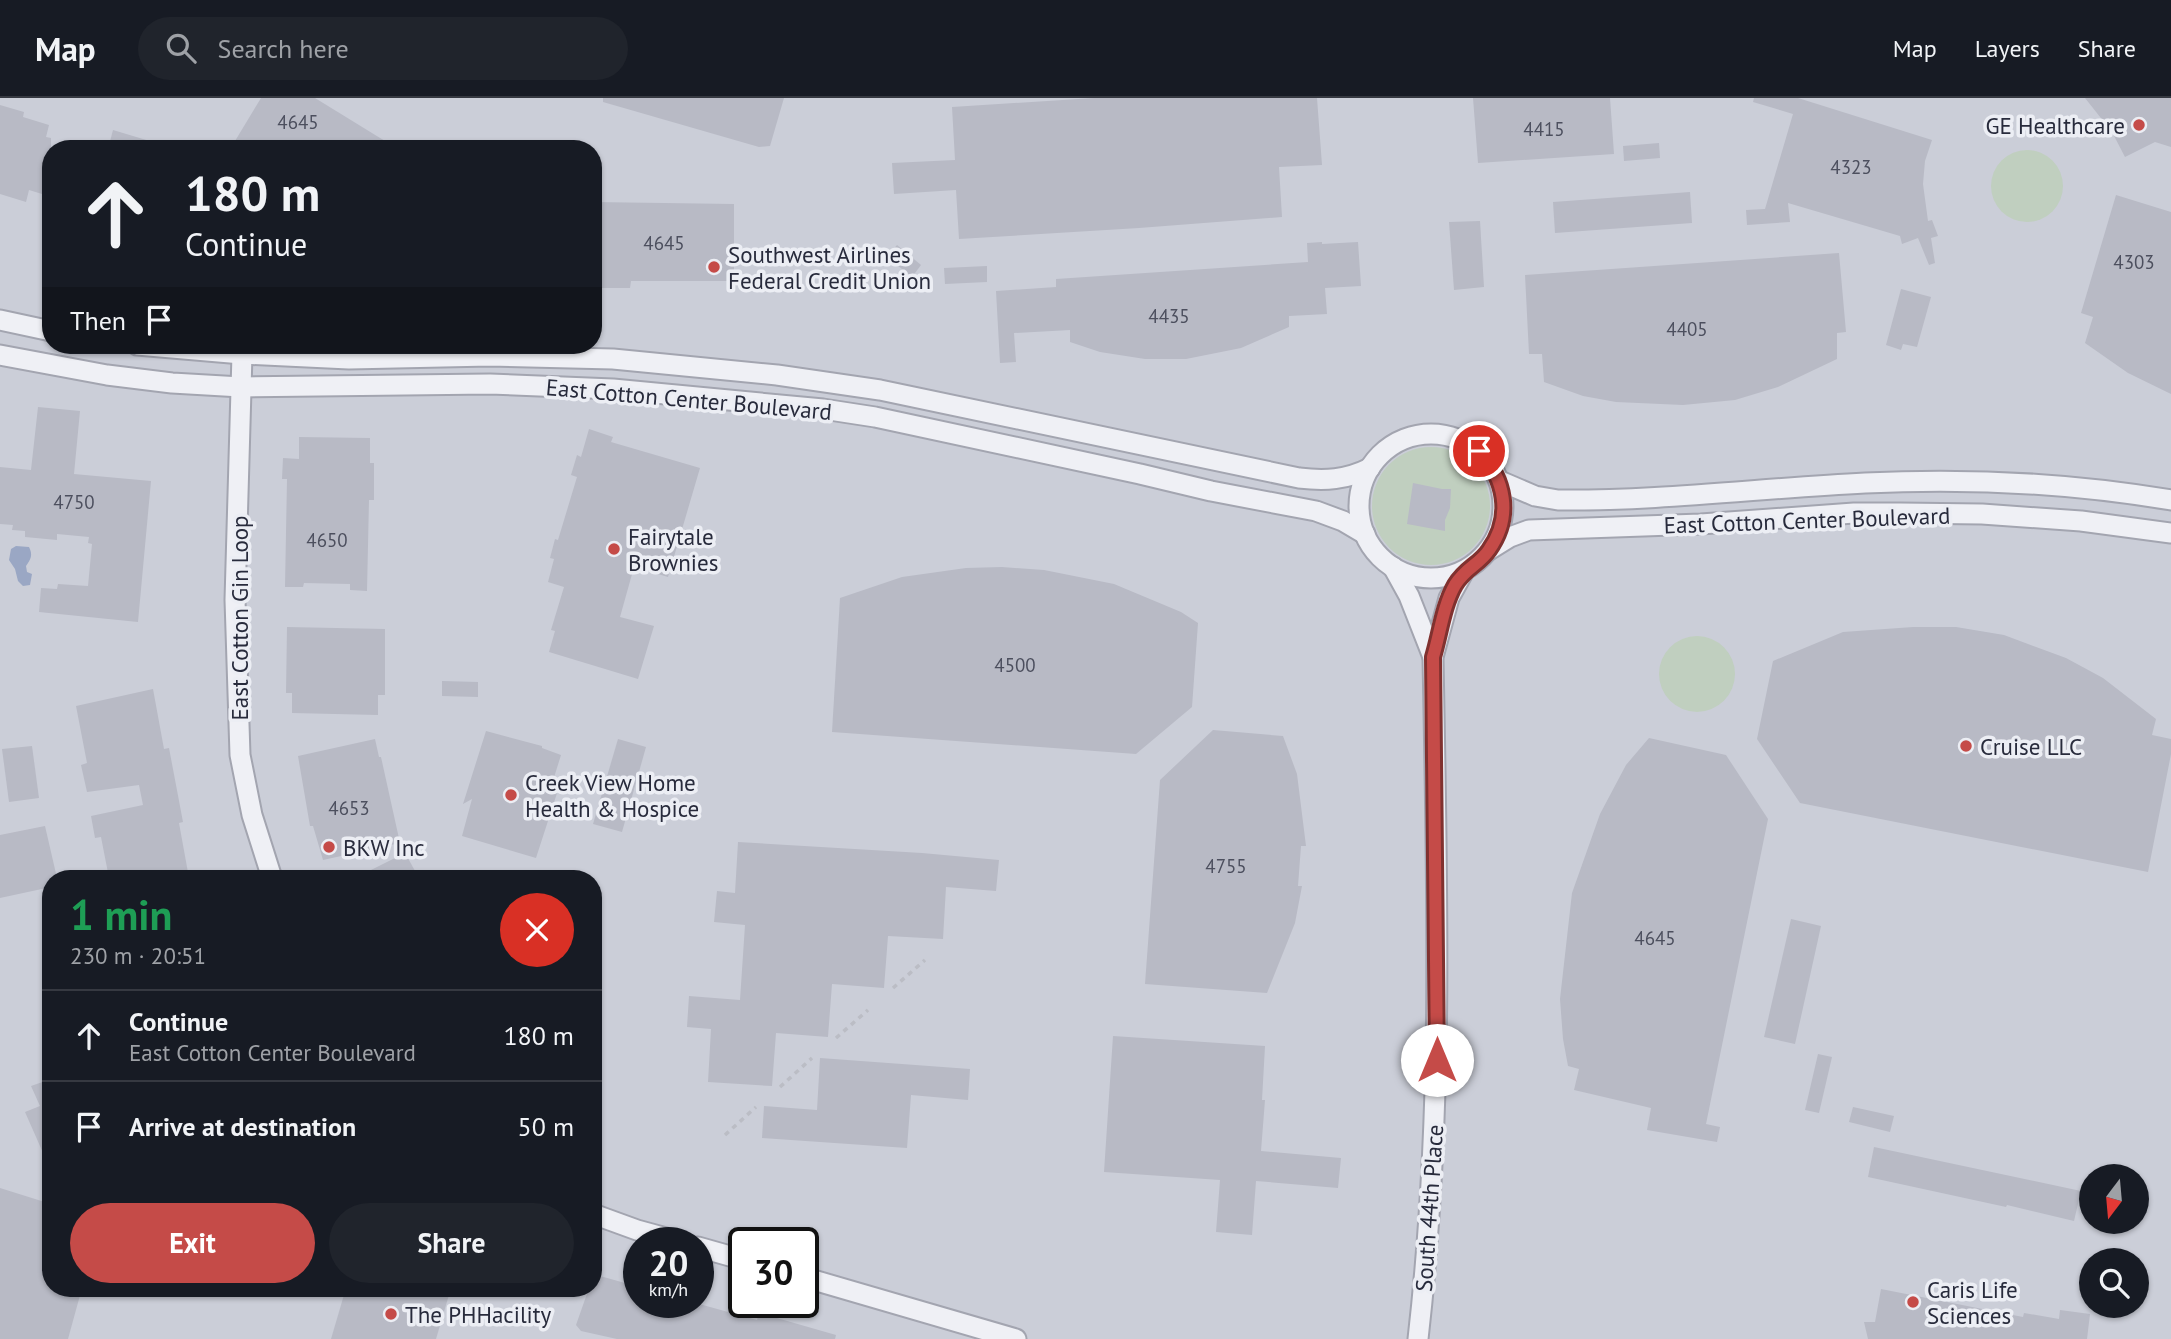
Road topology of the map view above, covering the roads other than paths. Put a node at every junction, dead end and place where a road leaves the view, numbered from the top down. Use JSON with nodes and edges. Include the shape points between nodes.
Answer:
{"nodes":[{"id":1,"x":0,"y":320,"type":"edge"},
{"id":2,"x":42,"y":329,"type":"edge"},
{"id":3,"x":242,"y":354,"type":"joint"},
{"id":4,"x":0,"y":355,"type":"edge"},
{"id":5,"x":242,"y":387,"type":"junction"},
{"id":6,"x":1041,"y":453,"type":"junction"},
{"id":7,"x":1208,"y":460,"type":"junction"},
{"id":8,"x":1370,"y":468,"type":"junction"},
{"id":9,"x":1500,"y":481,"type":"junction"},
{"id":10,"x":2171,"y":500,"type":"edge"},
{"id":11,"x":2171,"y":533,"type":"edge"},
{"id":12,"x":1364,"y":534,"type":"junction"},
{"id":13,"x":1489,"y":550,"type":"junction"},
{"id":14,"x":1393,"y":567,"type":"junction"},
{"id":15,"x":1464,"y":571,"type":"junction"},
{"id":16,"x":1433,"y":657,"type":"junction"},
{"id":17,"x":269,"y":870,"type":"edge"},
{"id":18,"x":602,"y":1217,"type":"edge"},
{"id":19,"x":629,"y":1227,"type":"edge"},
{"id":20,"x":819,"y":1282,"type":"edge"},
{"id":21,"x":1016,"y":1339,"type":"edge"},
{"id":22,"x":1418,"y":1339,"type":"edge"}],
"edges":[{"from":1,"to":2,"type":"street"},
{"from":3,"to":5,"type":"street","name":"East Cotton Gin Loop"},
{"from":3,"to":7,"type":"street","name":"East Cotton Center Boulevard","via":[[349,359],[600,359],[777,375],[880,390]]},
{"from":4,"to":5,"type":"street","name":"East Cotton Center Boulevard","via":[[107,375]]},
{"from":5,"to":6,"type":"street","name":"East Cotton Center Boulevard","via":[[490,384],[613,389],[823,409]]},
{"from":5,"to":17,"type":"street","name":"East Cotton Gin Loop","via":[[236,600],[240,755]]},
{"from":6,"to":7,"type":"street","via":[[1058,444],[1073,443],[1163,464]]},
{"from":6,"to":12,"type":"street","name":"East Cotton Center Boulevard","via":[[1316,511]]},
{"from":7,"to":8,"type":"street","name":"East Cotton Center Boulevard","via":[[1317,480],[1353,476]]},
{"from":8,"to":9,"type":"street","name":"East Cotton Center Boulevard","via":[[1396,443],[1438,434],[1479,451]]},
{"from":8,"to":12,"type":"street","name":"East Cotton Center Boulevard","via":[[1359,499]]},
{"from":9,"to":10,"type":"street","name":"East Cotton Center Boulevard","via":[[1558,500],[1987,481]]},
{"from":9,"to":13,"type":"street","name":"East Cotton Center Boulevard","via":[[1503,516]]},
{"from":11,"to":13,"type":"street","name":"East Cotton Center Boulevard","via":[[1982,514],[1854,513],[1529,530]]},
{"from":12,"to":14,"type":"street","name":"East Cotton Center Boulevard"},
{"from":13,"to":15,"type":"street","name":"East Cotton Center Boulevard"},
{"from":14,"to":15,"type":"street","name":"East Cotton Center Boulevard","via":[[1432,578]]},
{"from":14,"to":16,"type":"street","name":"South 44th Place"},
{"from":15,"to":16,"type":"street","name":"South 44th Place","via":[[1449,597]]},
{"from":16,"to":22,"type":"street","name":"South 44th Place","via":[[1437,1060],[1431,1202]]},
{"from":18,"to":19,"type":"street"},
{"from":20,"to":21,"type":"street"}]}
